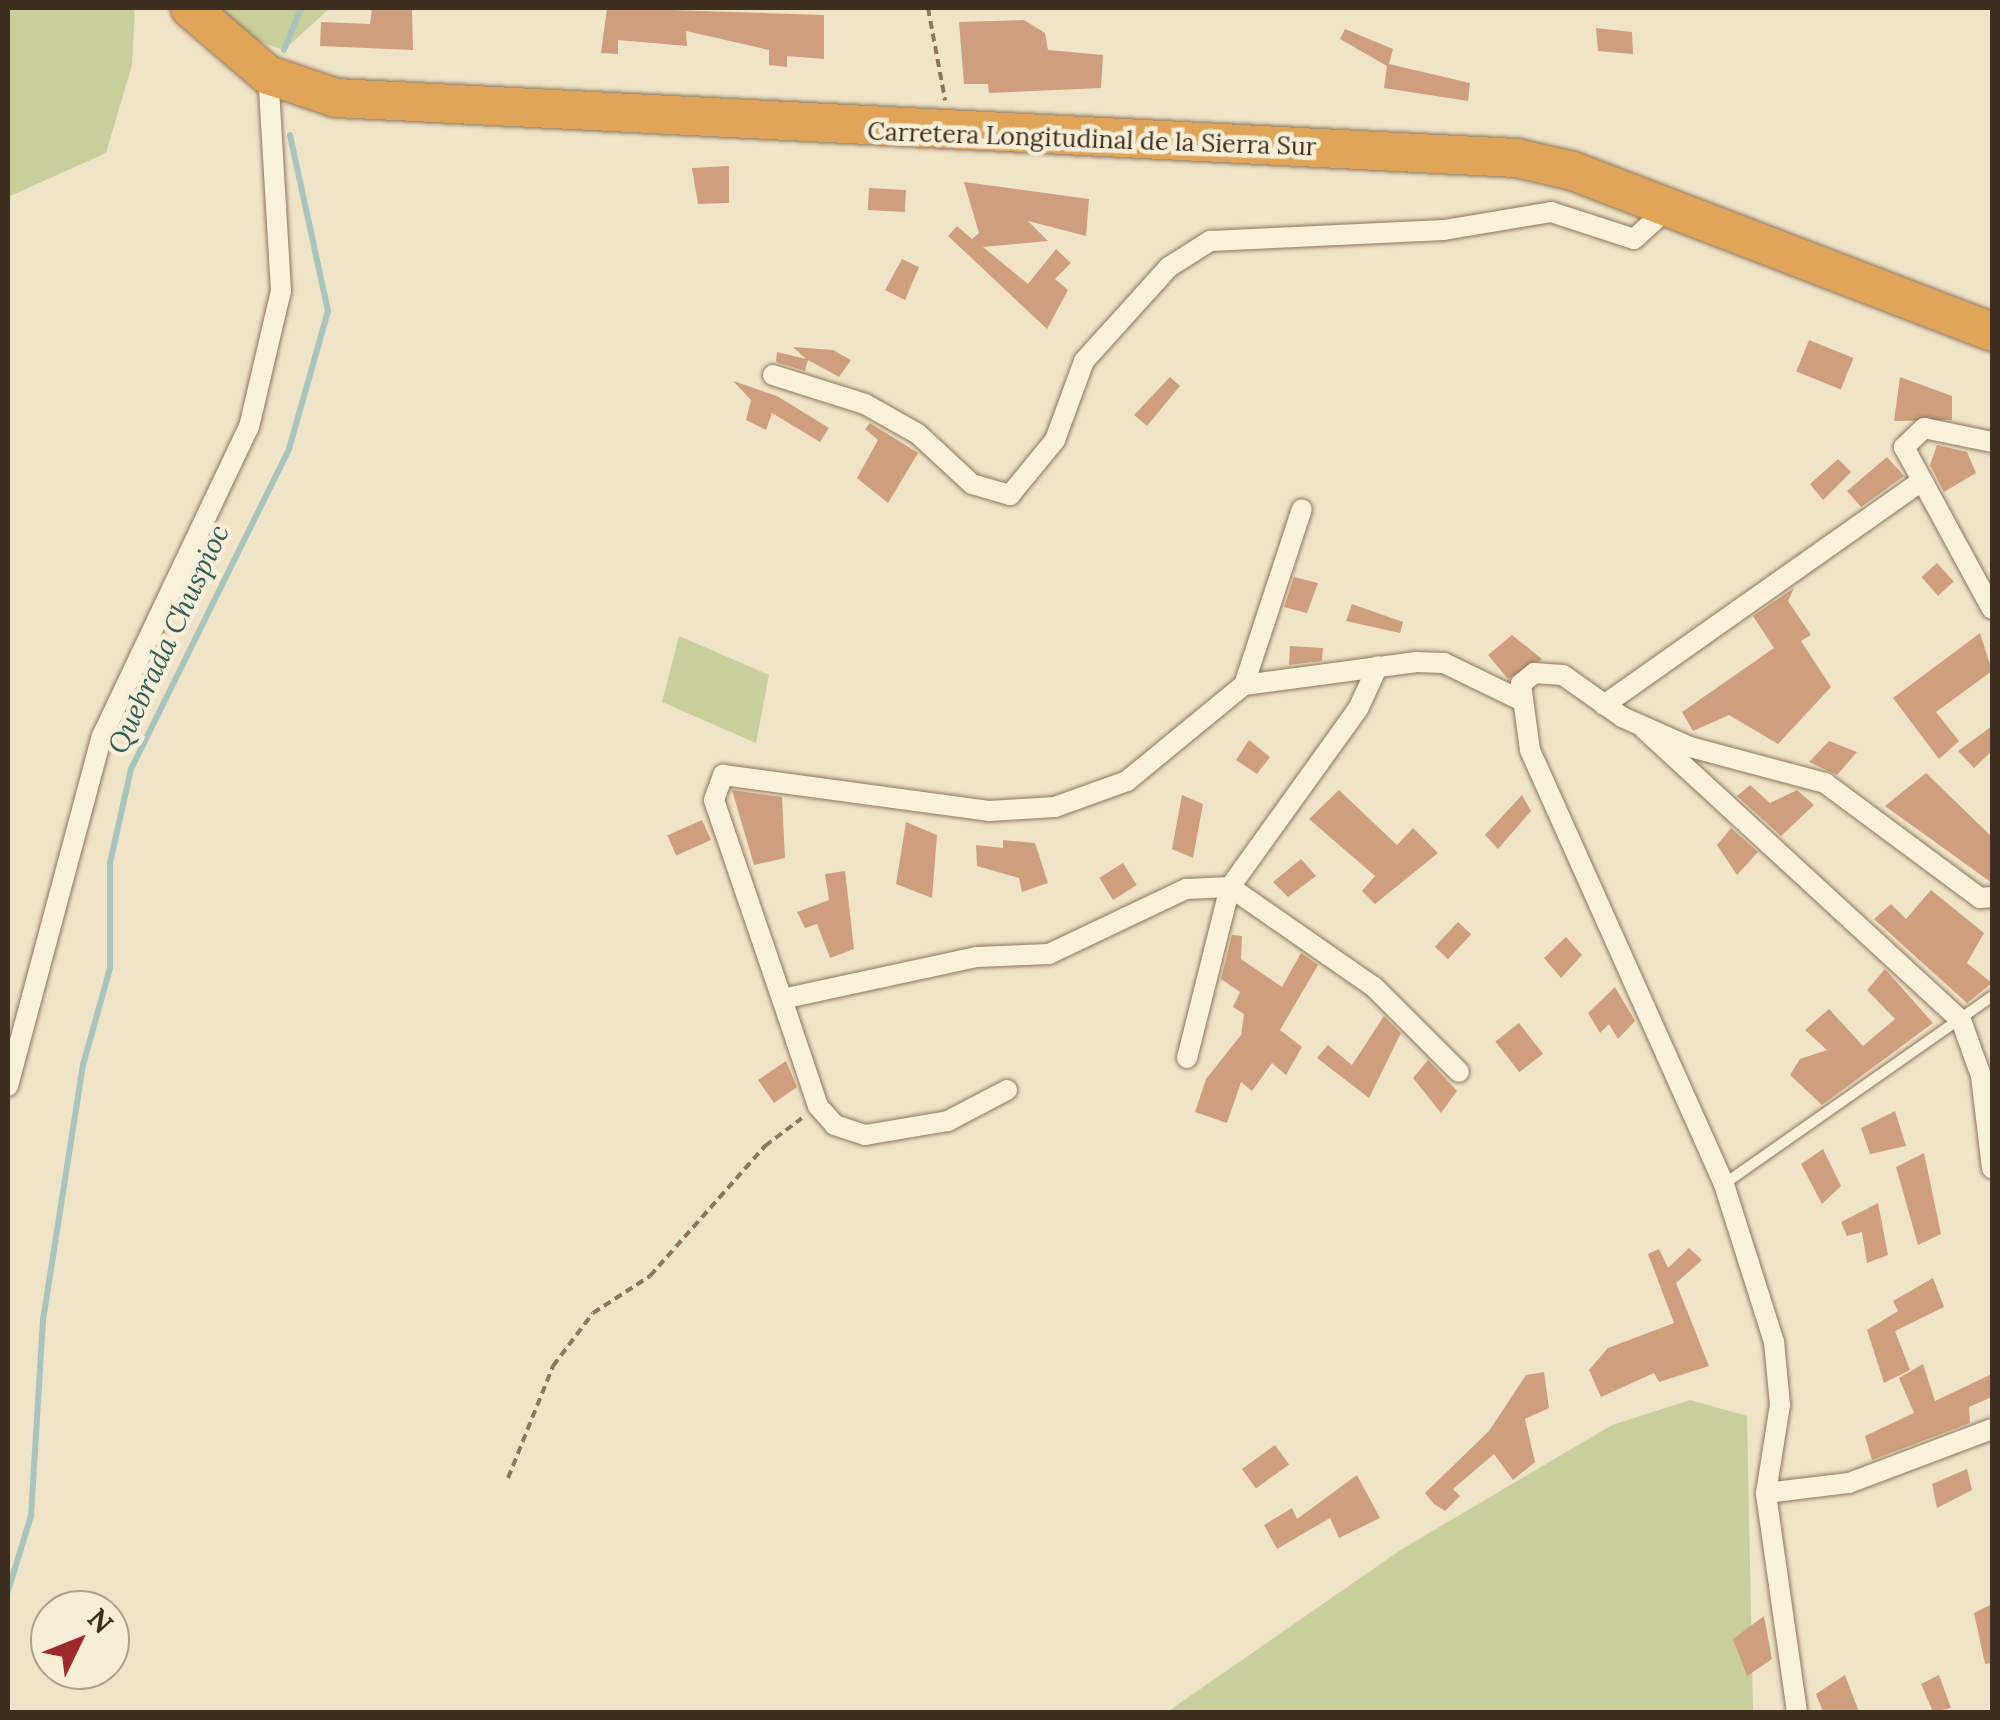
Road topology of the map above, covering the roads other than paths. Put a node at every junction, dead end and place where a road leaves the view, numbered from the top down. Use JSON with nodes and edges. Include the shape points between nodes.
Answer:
{"nodes":[{"id":1,"x":190,"y":8,"type":"edge"},
{"id":2,"x":268,"y":75,"type":"junction"},
{"id":3,"x":1663,"y":213,"type":"junction"},
{"id":4,"x":1992,"y":332,"type":"edge"},
{"id":5,"x":773,"y":375,"type":"dead end"},
{"id":6,"x":1992,"y":442,"type":"edge"},
{"id":7,"x":1917,"y":484,"type":"junction"},
{"id":8,"x":1302,"y":509,"type":"dead end"},
{"id":9,"x":1992,"y":609,"type":"edge"},
{"id":10,"x":1378,"y":666,"type":"junction"},
{"id":11,"x":1244,"y":685,"type":"junction"},
{"id":12,"x":1518,"y":699,"type":"junction"},
{"id":13,"x":1604,"y":705,"type":"junction"},
{"id":14,"x":1643,"y":727,"type":"junction"},
{"id":15,"x":1230,"y":886,"type":"junction"},
{"id":16,"x":1992,"y":897,"type":"edge"},
{"id":17,"x":1992,"y":996,"type":"edge"},
{"id":18,"x":782,"y":999,"type":"junction"},
{"id":19,"x":1961,"y":1020,"type":"junction"},
{"id":20,"x":1187,"y":1058,"type":"dead end"},
{"id":21,"x":1460,"y":1072,"type":"dead end"},
{"id":22,"x":8,"y":1086,"type":"edge"},
{"id":23,"x":1007,"y":1090,"type":"dead end"},
{"id":24,"x":1992,"y":1168,"type":"edge"},
{"id":25,"x":1724,"y":1184,"type":"junction"},
{"id":26,"x":1992,"y":1430,"type":"edge"},
{"id":27,"x":1766,"y":1492,"type":"junction"},
{"id":28,"x":1797,"y":1712,"type":"edge"}],
"edges":[{"from":1,"to":2,"type":"highway","name":"Carretera Longitudinal de la Sierra Sur"},
{"from":2,"to":3,"type":"highway","name":"Carretera Longitudinal de la Sierra Sur","via":[[336,98],[1517,158],[1573,170]]},
{"from":2,"to":22,"type":"street","via":[[282,290],[250,427],[102,736]]},
{"from":3,"to":4,"type":"highway","name":"Carretera Longitudinal de la Sierra Sur"},
{"from":3,"to":5,"type":"street","via":[[1634,239],[1551,212],[1444,230],[1210,241],[1169,267],[1084,361],[1055,440],[1010,495],[972,484],[918,434],[865,404]]},
{"from":6,"to":7,"type":"street","via":[[1946,428],[1914,431],[1904,448]]},
{"from":7,"to":9,"type":"street"},
{"from":7,"to":13,"type":"street"},
{"from":8,"to":11,"type":"street"},
{"from":10,"to":11,"type":"street"},
{"from":10,"to":12,"type":"street","via":[[1444,663]]},
{"from":10,"to":15,"type":"street","via":[[1358,710]]},
{"from":11,"to":18,"type":"street","via":[[1127,781],[1055,808],[989,811],[723,775],[714,800]]},
{"from":12,"to":13,"type":"street","via":[[1534,673],[1563,674]]},
{"from":12,"to":25,"type":"street","via":[[1530,750]]},
{"from":13,"to":14,"type":"street"},
{"from":14,"to":16,"type":"street","via":[[1825,783],[1980,898]]},
{"from":14,"to":19,"type":"street"},
{"from":15,"to":18,"type":"street","via":[[1186,889],[1049,954],[977,957]]},
{"from":15,"to":20,"type":"street"},
{"from":15,"to":21,"type":"street","via":[[1374,987]]},
{"from":17,"to":19,"type":"lane"},
{"from":18,"to":23,"type":"street","via":[[818,1106],[835,1126],[865,1135],[948,1121]]},
{"from":19,"to":24,"type":"street","via":[[1981,1076]]},
{"from":19,"to":25,"type":"lane"},
{"from":25,"to":27,"type":"street","via":[[1774,1342],[1780,1405]]},
{"from":26,"to":27,"type":"street","via":[[1849,1483]]},
{"from":27,"to":28,"type":"street"}]}
